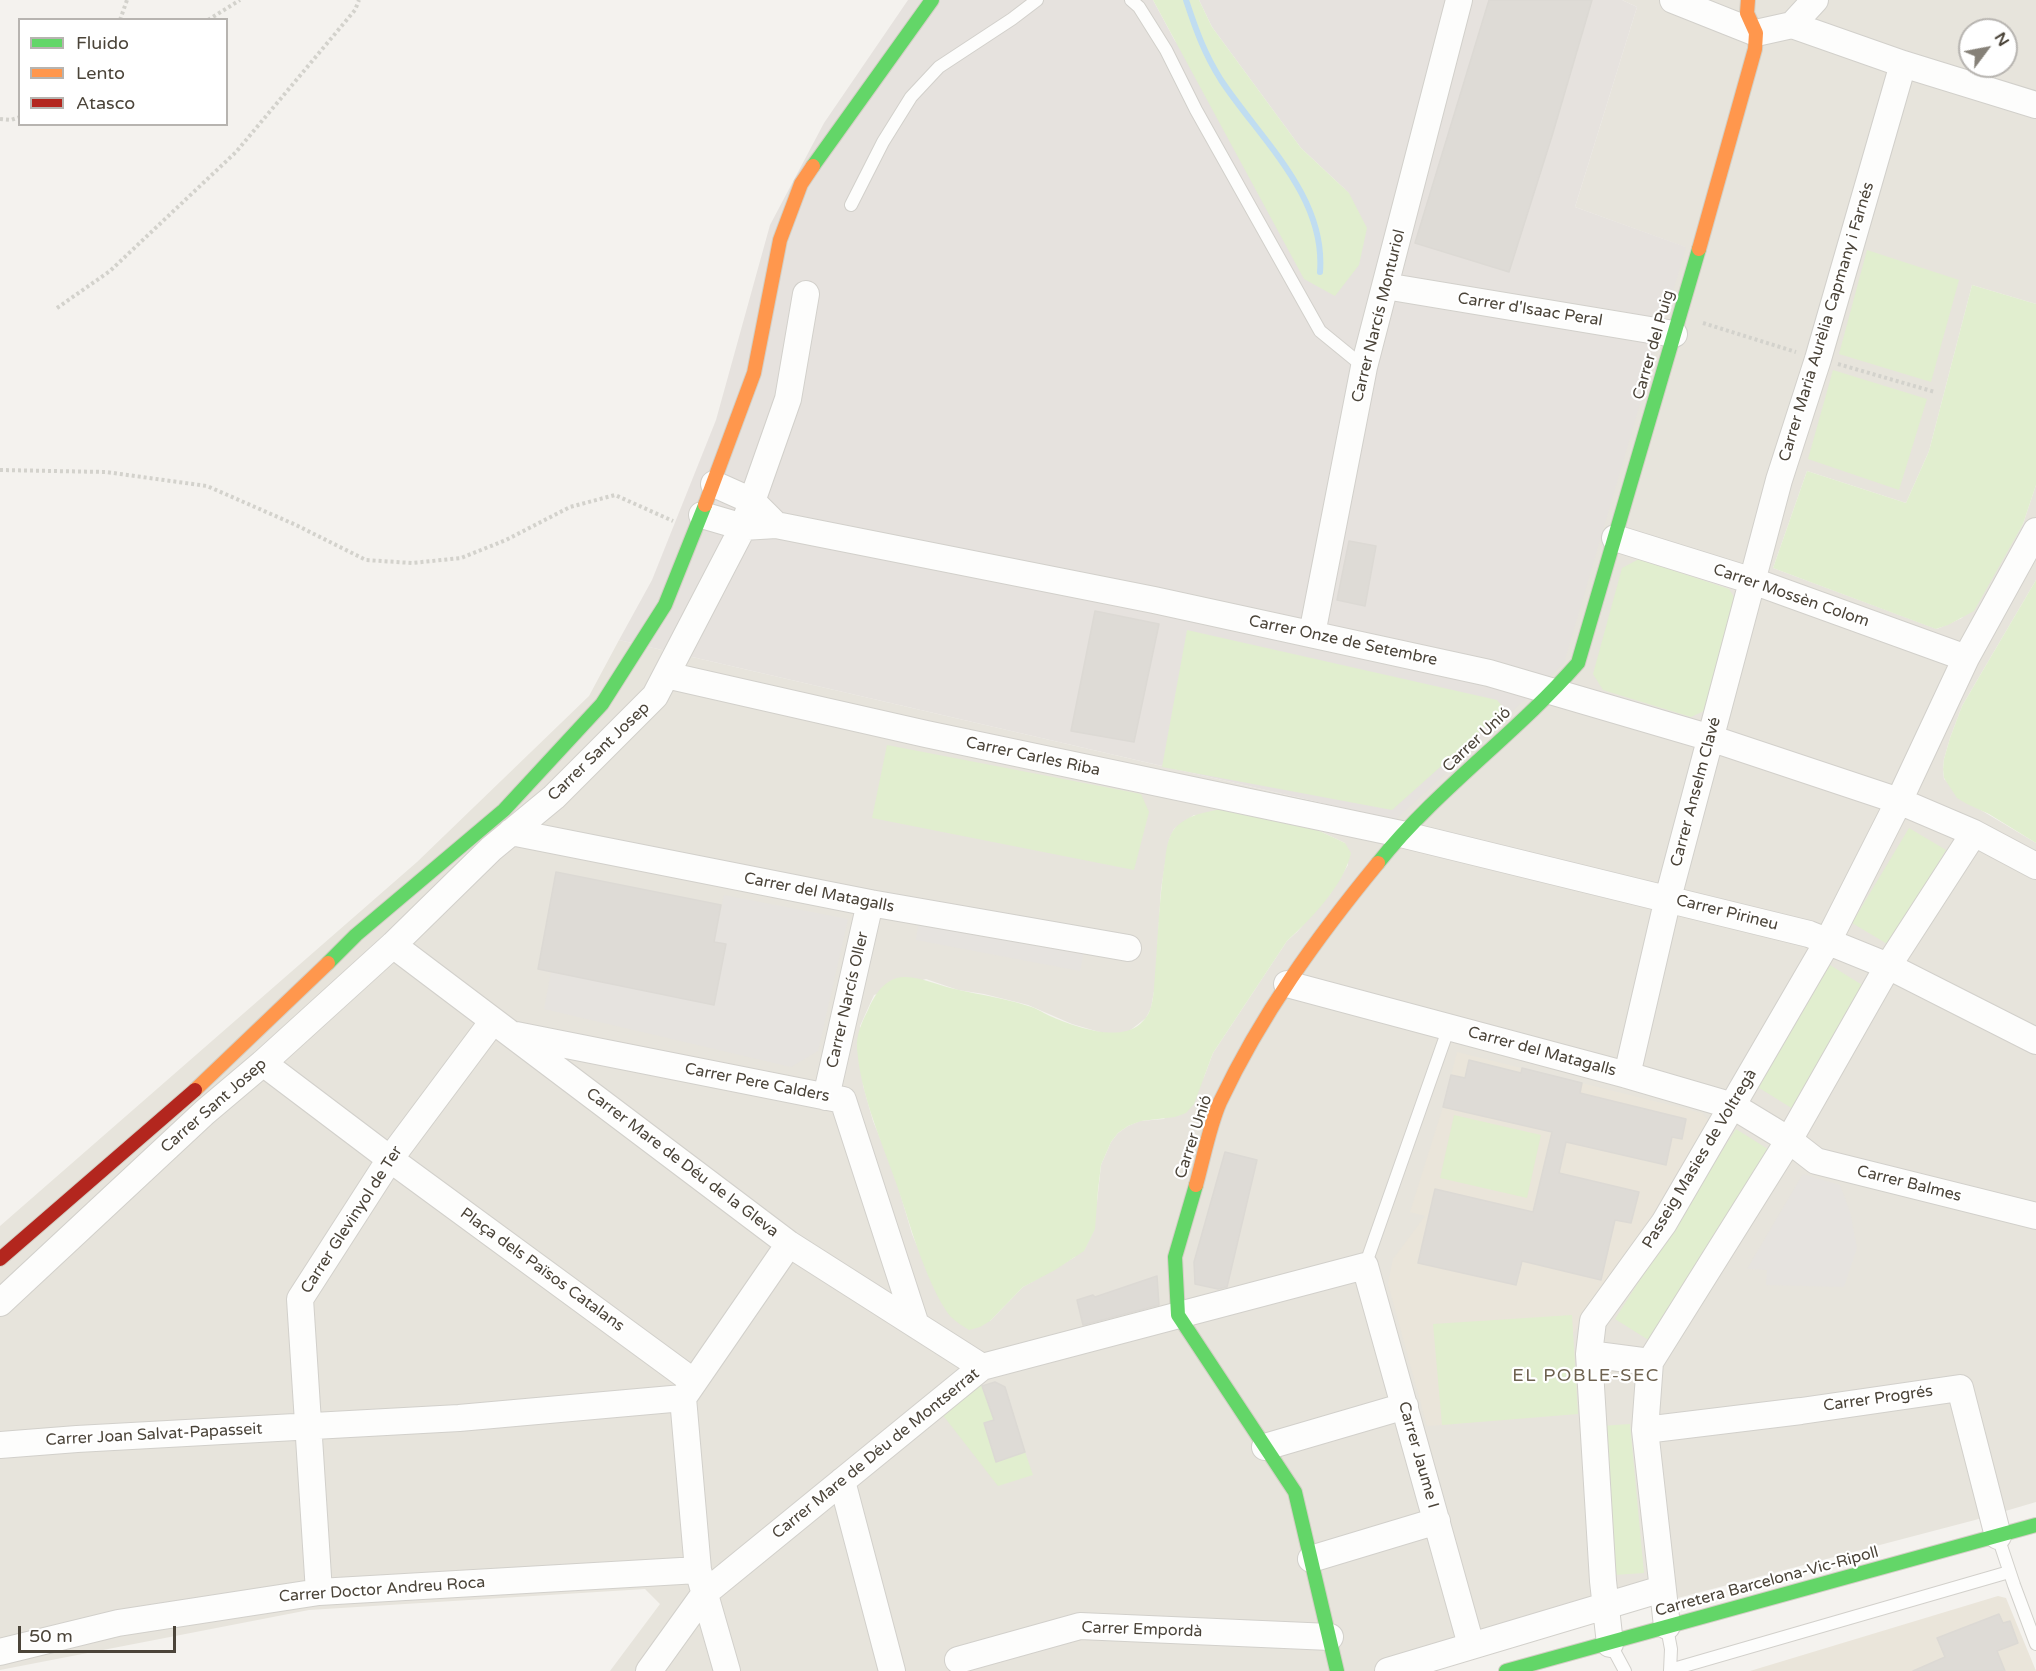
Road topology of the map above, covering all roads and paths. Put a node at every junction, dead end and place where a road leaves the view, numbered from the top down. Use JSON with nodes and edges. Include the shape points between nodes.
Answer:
{"nodes":[{"id":1,"x":127,"y":0,"type":"edge"},
{"id":2,"x":240,"y":0,"type":"edge"},
{"id":3,"x":358,"y":0,"type":"edge"},
{"id":4,"x":932,"y":0,"type":"edge"},
{"id":5,"x":1037,"y":0,"type":"edge"},
{"id":6,"x":1131,"y":0,"type":"edge"},
{"id":7,"x":1440,"y":0,"type":"edge"},
{"id":8,"x":1673,"y":0,"type":"edge"},
{"id":9,"x":1748,"y":0,"type":"edge"},
{"id":10,"x":1815,"y":0,"type":"edge"},
{"id":11,"x":1456,"y":11,"type":"edge"},
{"id":12,"x":121,"y":18,"type":"edge"},
{"id":13,"x":211,"y":18,"type":"edge"},
{"id":14,"x":1792,"y":25,"type":"junction"},
{"id":15,"x":1756,"y":33,"type":"junction"},
{"id":16,"x":1904,"y":64,"type":"junction"},
{"id":17,"x":2036,"y":105,"type":"edge"},
{"id":18,"x":18,"y":118,"type":"edge"},
{"id":19,"x":0,"y":119,"type":"edge"},
{"id":20,"x":852,"y":205,"type":"dead end"},
{"id":21,"x":1385,"y":286,"type":"junction"},
{"id":22,"x":806,"y":294,"type":"dead end"},
{"id":23,"x":57,"y":308,"type":"dead end"},
{"id":24,"x":1674,"y":334,"type":"junction"},
{"id":25,"x":1364,"y":367,"type":"junction"},
{"id":26,"x":0,"y":470,"type":"edge"},
{"id":27,"x":714,"y":484,"type":"junction"},
{"id":28,"x":752,"y":501,"type":"junction"},
{"id":29,"x":699,"y":523,"type":"junction"},
{"id":30,"x":777,"y":525,"type":"junction"},
{"id":31,"x":742,"y":527,"type":"junction"},
{"id":32,"x":2036,"y":531,"type":"edge"},
{"id":33,"x":1614,"y":538,"type":"junction"},
{"id":34,"x":1753,"y":580,"type":"junction"},
{"id":35,"x":1312,"y":634,"type":"junction"},
{"id":36,"x":1966,"y":658,"type":"junction"},
{"id":37,"x":666,"y":675,"type":"junction"},
{"id":38,"x":1553,"y":692,"type":"junction"},
{"id":39,"x":1711,"y":738,"type":"junction"},
{"id":40,"x":1899,"y":801,"type":"junction"},
{"id":41,"x":511,"y":832,"type":"junction"},
{"id":42,"x":1974,"y":832,"type":"junction"},
{"id":43,"x":1401,"y":834,"type":"junction"},
{"id":44,"x":2036,"y":866,"type":"edge"},
{"id":45,"x":1668,"y":898,"type":"junction"},
{"id":46,"x":870,"y":903,"type":"junction"},
{"id":47,"x":428,"y":911,"type":"junction"},
{"id":48,"x":1828,"y":941,"type":"junction"},
{"id":49,"x":393,"y":945,"type":"junction"},
{"id":50,"x":1128,"y":948,"type":"dead end"},
{"id":51,"x":1888,"y":966,"type":"junction"},
{"id":52,"x":1287,"y":984,"type":"junction"},
{"id":53,"x":502,"y":1027,"type":"junction"},
{"id":54,"x":1449,"y":1027,"type":"junction"},
{"id":55,"x":2036,"y":1041,"type":"edge"},
{"id":56,"x":264,"y":1063,"type":"junction"},
{"id":57,"x":217,"y":1070,"type":"junction"},
{"id":58,"x":1627,"y":1075,"type":"junction"},
{"id":59,"x":826,"y":1097,"type":"junction"},
{"id":60,"x":1733,"y":1106,"type":"junction"},
{"id":61,"x":1789,"y":1140,"type":"junction"},
{"id":62,"x":390,"y":1159,"type":"junction"},
{"id":63,"x":2036,"y":1216,"type":"edge"},
{"id":64,"x":789,"y":1244,"type":"junction"},
{"id":65,"x":0,"y":1259,"type":"edge"},
{"id":66,"x":1365,"y":1266,"type":"junction"},
{"id":67,"x":0,"y":1303,"type":"edge"},
{"id":68,"x":1178,"y":1315,"type":"junction"},
{"id":69,"x":916,"y":1325,"type":"junction"},
{"id":70,"x":1589,"y":1354,"type":"junction"},
{"id":71,"x":1650,"y":1362,"type":"junction"},
{"id":72,"x":982,"y":1367,"type":"junction"},
{"id":73,"x":689,"y":1390,"type":"junction"},
{"id":74,"x":1404,"y":1406,"type":"junction"},
{"id":75,"x":308,"y":1426,"type":"junction"},
{"id":76,"x":1645,"y":1430,"type":"junction"},
{"id":77,"x":0,"y":1445,"type":"edge"},
{"id":78,"x":1265,"y":1447,"type":"junction"},
{"id":79,"x":842,"y":1481,"type":"junction"},
{"id":80,"x":1437,"y":1521,"type":"junction"},
{"id":81,"x":2036,"y":1525,"type":"edge"},
{"id":82,"x":1998,"y":1536,"type":"junction"},
{"id":83,"x":1311,"y":1559,"type":"junction"},
{"id":84,"x":2009,"y":1572,"type":"junction"},
{"id":85,"x":701,"y":1582,"type":"junction"},
{"id":86,"x":1662,"y":1589,"type":"junction"},
{"id":87,"x":319,"y":1592,"type":"junction"},
{"id":88,"x":1605,"y":1605,"type":"junction"},
{"id":89,"x":1667,"y":1626,"type":"junction"},
{"id":90,"x":1330,"y":1637,"type":"junction"},
{"id":91,"x":1610,"y":1644,"type":"junction"},
{"id":92,"x":2036,"y":1644,"type":"edge"},
{"id":93,"x":1471,"y":1645,"type":"junction"},
{"id":94,"x":0,"y":1652,"type":"edge"},
{"id":95,"x":958,"y":1659,"type":"dead end"},
{"id":96,"x":649,"y":1671,"type":"edge"},
{"id":97,"x":727,"y":1671,"type":"edge"},
{"id":98,"x":892,"y":1671,"type":"edge"},
{"id":99,"x":1337,"y":1671,"type":"edge"},
{"id":100,"x":1388,"y":1671,"type":"edge"},
{"id":101,"x":1506,"y":1671,"type":"edge"},
{"id":102,"x":1625,"y":1671,"type":"edge"},
{"id":103,"x":1670,"y":1671,"type":"edge"}],
"edges":[{"from":1,"to":12,"type":"path"},
{"from":2,"to":13,"type":"path"},
{"from":3,"to":23,"type":"path","via":[[355,10],[236,152],[110,270]]},
{"from":4,"to":27,"type":"street","via":[[801,184],[780,240],[754,373]]},
{"from":5,"to":20,"type":"lane","via":[[939,67],[911,97]]},
{"from":6,"to":25,"type":"lane","via":[[1166,50],[1320,331]]},
{"from":7,"to":11,"type":"street"},
{"from":8,"to":15,"type":"street"},
{"from":9,"to":15,"type":"street","name":"Carrer del Puig","via":[[1748,13]]},
{"from":10,"to":14,"type":"street"},
{"from":11,"to":21,"type":"street","name":"Carrer Narcís Monturiol"},
{"from":14,"to":15,"type":"street"},
{"from":14,"to":16,"type":"street"},
{"from":15,"to":24,"type":"street","name":"Carrer del Puig","via":[[1755,49]]},
{"from":16,"to":17,"type":"street"},
{"from":16,"to":34,"type":"street","name":"Carrer Maria Aurèlia Capmany i Farnés","via":[[1779,480]]},
{"from":18,"to":19,"type":"path"},
{"from":21,"to":24,"type":"street","name":"Carrer d'Isaac Peral"},
{"from":21,"to":25,"type":"street","name":"Carrer Narcís Monturiol"},
{"from":22,"to":28,"type":"street","name":"Carrer Sant Josep","via":[[788,399]]},
{"from":24,"to":33,"type":"street","name":"Carrer del Puig"},
{"from":25,"to":35,"type":"street","name":"Carrer Narcís Monturiol"},
{"from":26,"to":29,"type":"path","via":[[106,472],[207,486],[366,560],[412,563],[461,558],[570,507],[615,495]]},
{"from":27,"to":28,"type":"street"},
{"from":27,"to":29,"type":"street"},
{"from":28,"to":30,"type":"street"},
{"from":28,"to":31,"type":"street","name":"Carrer Sant Josep"},
{"from":29,"to":31,"type":"street","name":"Carrer Onze de Setembre"},
{"from":29,"to":57,"type":"street","via":[[665,605],[602,704],[504,810],[356,935]]},
{"from":30,"to":31,"type":"street","name":"Carrer Onze de Setembre"},
{"from":30,"to":35,"type":"street","name":"Carrer Onze de Setembre"},
{"from":31,"to":37,"type":"street","name":"Carrer Sant Josep"},
{"from":32,"to":36,"type":"street","name":"Passeig Masies de Voltregà"},
{"from":33,"to":34,"type":"street","name":"Carrer Mossèn Colom"},
{"from":33,"to":38,"type":"street","name":"Carrer del Puig","via":[[1578,663]]},
{"from":34,"to":36,"type":"street","name":"Carrer Mossèn Colom"},
{"from":34,"to":39,"type":"street","name":"Carrer Anselm Clavé"},
{"from":35,"to":38,"type":"street","name":"Carrer Onze de Setembre","via":[[1489,673]]},
{"from":36,"to":40,"type":"street","name":"Passeig Masies de Voltregà"},
{"from":37,"to":41,"type":"street","name":"Carrer Sant Josep","via":[[655,696],[554,797]]},
{"from":37,"to":43,"type":"street","name":"Carrer Carles Riba"},
{"from":38,"to":39,"type":"street","name":"Carrer Onze de Setembre"},
{"from":38,"to":43,"type":"street","name":"Carrer Unió"},
{"from":39,"to":40,"type":"street","name":"Carrer Onze de Setembre"},
{"from":39,"to":45,"type":"street","name":"Carrer Anselm Clavé"},
{"from":40,"to":42,"type":"street","name":"Carrer Onze de Setembre"},
{"from":40,"to":48,"type":"street","name":"Passeig Masies de Voltregà"},
{"from":41,"to":46,"type":"street","name":"Carrer del Matagalls"},
{"from":41,"to":47,"type":"street","name":"Carrer Sant Josep"},
{"from":42,"to":44,"type":"street","name":"Carrer Onze de Setembre"},
{"from":42,"to":51,"type":"street"},
{"from":43,"to":45,"type":"street","name":"Carrer Pirineu"},
{"from":43,"to":52,"type":"street","name":"Carrer Unió","via":[[1330,921]]},
{"from":45,"to":48,"type":"street","name":"Carrer Pirineu"},
{"from":45,"to":58,"type":"street","name":"Carrer Anselm Clavé"},
{"from":46,"to":50,"type":"street","name":"Carrer del Matagalls"},
{"from":46,"to":59,"type":"street","name":"Carrer Narcís Oller"},
{"from":47,"to":49,"type":"street","name":"Carrer Sant Josep"},
{"from":47,"to":57,"type":"street","name":"Carrer Sant Josep","via":[[380,937],[242,1059]]},
{"from":48,"to":51,"type":"street","name":"Carrer Pirineu"},
{"from":48,"to":60,"type":"street","name":"Passeig Masies de Voltregà"},
{"from":49,"to":53,"type":"street","name":"Carrer Mare de Déu de la Gleva"},
{"from":49,"to":56,"type":"street","name":"Carrer Sant Josep"},
{"from":51,"to":55,"type":"street","name":"Carrer Pirineu"},
{"from":51,"to":61,"type":"street"},
{"from":52,"to":54,"type":"street","name":"Carrer del Matagalls"},
{"from":52,"to":68,"type":"street","name":"Carrer Unió","via":[[1219,1104],[1175,1257]]},
{"from":53,"to":59,"type":"street","name":"Carrer Pere Calders"},
{"from":53,"to":62,"type":"street","name":"Carrer Glevinyol de Ter"},
{"from":53,"to":64,"type":"street","name":"Carrer Mare de Déu de la Gleva"},
{"from":54,"to":58,"type":"street","name":"Carrer del Matagalls"},
{"from":54,"to":66,"type":"lane"},
{"from":56,"to":62,"type":"street","name":"Plaça dels Països Catalans"},
{"from":56,"to":67,"type":"street","name":"Carrer Sant Josep","via":[[205,1112]]},
{"from":57,"to":65,"type":"street"},
{"from":58,"to":60,"type":"street","name":"Carrer del Matagalls"},
{"from":59,"to":69,"type":"street","name":"Carrer Pere Calders","via":[[843,1100]]},
{"from":60,"to":61,"type":"street","name":"Carrer del Matagalls"},
{"from":60,"to":70,"type":"street","name":"Passeig Masies de Voltregà","via":[[1664,1223],[1593,1321]]},
{"from":61,"to":63,"type":"street","name":"Carrer Balmes","via":[[1816,1161]]},
{"from":61,"to":71,"type":"street"},
{"from":62,"to":73,"type":"street","name":"Plaça dels Països Catalans"},
{"from":62,"to":75,"type":"street","name":"Carrer Glevinyol de Ter","via":[[300,1299]]},
{"from":64,"to":69,"type":"street","name":"Carrer Mare de Déu de la Gleva"},
{"from":64,"to":73,"type":"street"},
{"from":66,"to":68,"type":"street","name":"Carrer Mare de Déu de Montserrat"},
{"from":66,"to":74,"type":"street","name":"Carrer Jaume I"},
{"from":68,"to":72,"type":"street","name":"Carrer Mare de Déu de Montserrat"},
{"from":68,"to":78,"type":"street"},
{"from":69,"to":72,"type":"street","name":"Carrer Mare de Déu de la Gleva"},
{"from":70,"to":71,"type":"street"},
{"from":70,"to":88,"type":"street","name":"Passeig Masies de Voltregà"},
{"from":71,"to":76,"type":"street"},
{"from":72,"to":79,"type":"street","name":"Carrer Mare de Déu de Montserrat"},
{"from":73,"to":75,"type":"street","via":[[459,1419]]},
{"from":73,"to":85,"type":"street"},
{"from":74,"to":78,"type":"street"},
{"from":74,"to":80,"type":"street","name":"Carrer Jaume I"},
{"from":75,"to":77,"type":"street","name":"Carrer Joan Salvat-Papasseit"},
{"from":75,"to":87,"type":"street","name":"Carrer Glevinyol de Ter"},
{"from":76,"to":82,"type":"street","name":"Carrer Progrés","via":[[1960,1388]]},
{"from":76,"to":86,"type":"street"},
{"from":78,"to":83,"type":"street","via":[[1294,1492]]},
{"from":79,"to":85,"type":"street","name":"Carrer Mare de Déu de Montserrat"},
{"from":79,"to":98,"type":"street"},
{"from":80,"to":83,"type":"street"},
{"from":80,"to":93,"type":"street","name":"Carrer Jaume I"},
{"from":81,"to":82,"type":"street","name":"Carretera Barcelona-Vic-Ripoll"},
{"from":82,"to":84,"type":"lane"},
{"from":82,"to":89,"type":"street","name":"Carretera Barcelona-Vic-Ripoll"},
{"from":83,"to":90,"type":"street"},
{"from":84,"to":92,"type":"lane"},
{"from":84,"to":103,"type":"lane"},
{"from":85,"to":87,"type":"street","name":"Carrer Doctor Andreu Roca"},
{"from":85,"to":96,"type":"street","name":"Carrer Mare de Déu de Montserrat"},
{"from":85,"to":97,"type":"street"},
{"from":86,"to":88,"type":"street"},
{"from":86,"to":89,"type":"street"},
{"from":87,"to":94,"type":"street","name":"Carrer Doctor Andreu Roca","via":[[118,1623]]},
{"from":88,"to":91,"type":"street","name":"Passeig Masies de Voltregà"},
{"from":88,"to":93,"type":"street"},
{"from":89,"to":91,"type":"street","name":"Carretera Barcelona-Vic-Ripoll"},
{"from":89,"to":103,"type":"lane"},
{"from":90,"to":95,"type":"street","name":"Carrer Empordà","via":[[1080,1626]]},
{"from":90,"to":99,"type":"street"},
{"from":91,"to":101,"type":"street","name":"Carretera Barcelona-Vic-Ripoll"},
{"from":91,"to":102,"type":"lane"},
{"from":93,"to":100,"type":"street"}]}
